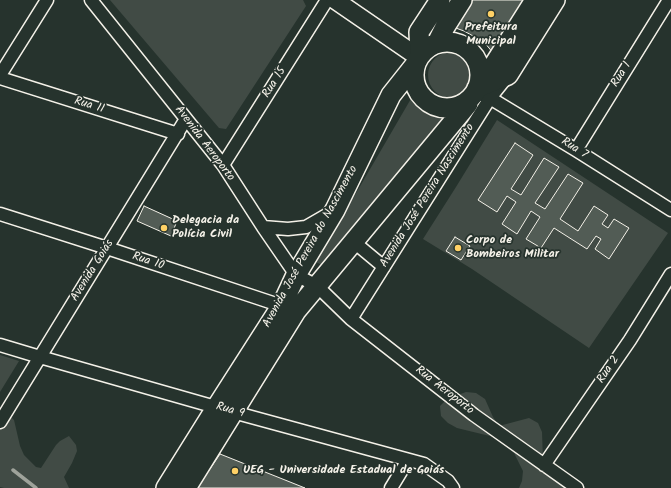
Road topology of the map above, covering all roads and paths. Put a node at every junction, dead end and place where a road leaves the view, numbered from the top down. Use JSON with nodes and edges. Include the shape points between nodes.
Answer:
{"nodes":[{"id":1,"x":47,"y":0,"type":"edge"},
{"id":2,"x":91,"y":0,"type":"edge"},
{"id":3,"x":327,"y":0,"type":"edge"},
{"id":4,"x":335,"y":0,"type":"edge"},
{"id":5,"x":440,"y":0,"type":"edge"},
{"id":6,"x":462,"y":0,"type":"edge"},
{"id":7,"x":535,"y":0,"type":"edge"},
{"id":8,"x":555,"y":0,"type":"edge"},
{"id":9,"x":669,"y":0,"type":"edge"},
{"id":10,"x":437,"y":43,"type":"junction"},
{"id":11,"x":417,"y":60,"type":"junction"},
{"id":12,"x":0,"y":75,"type":"edge"},
{"id":13,"x":0,"y":78,"type":"edge"},
{"id":14,"x":478,"y":91,"type":"junction"},
{"id":15,"x":186,"y":120,"type":"junction"},
{"id":16,"x":178,"y":134,"type":"junction"},
{"id":17,"x":576,"y":150,"type":"junction"},
{"id":18,"x":223,"y":165,"type":"junction"},
{"id":19,"x":335,"y":210,"type":"junction"},
{"id":20,"x":671,"y":210,"type":"edge"},
{"id":21,"x":0,"y":214,"type":"edge"},
{"id":22,"x":264,"y":227,"type":"junction"},
{"id":23,"x":354,"y":242,"type":"junction"},
{"id":24,"x":107,"y":248,"type":"junction"},
{"id":25,"x":384,"y":267,"type":"junction"},
{"id":26,"x":671,"y":274,"type":"edge"},
{"id":27,"x":296,"y":275,"type":"junction"},
{"id":28,"x":317,"y":286,"type":"junction"},
{"id":29,"x":289,"y":308,"type":"junction"},
{"id":30,"x":351,"y":319,"type":"junction"},
{"id":31,"x":0,"y":345,"type":"edge"},
{"id":32,"x":40,"y":357,"type":"junction"},
{"id":33,"x":224,"y":410,"type":"junction"},
{"id":34,"x":0,"y":422,"type":"edge"},
{"id":35,"x":408,"y":460,"type":"junction"},
{"id":36,"x":544,"y":465,"type":"junction"},
{"id":37,"x":166,"y":488,"type":"edge"},
{"id":38,"x":186,"y":488,"type":"edge"},
{"id":39,"x":391,"y":488,"type":"edge"},
{"id":40,"x":453,"y":488,"type":"edge"},
{"id":41,"x":577,"y":488,"type":"edge"}],
"edges":[{"from":1,"to":12,"type":"street"},
{"from":2,"to":15,"type":"street","name":"Avenida Aeroporto"},
{"from":3,"to":18,"type":"street","name":"Rua 15"},
{"from":4,"to":11,"type":"street"},
{"from":5,"to":11,"type":"main road","via":[[419,32]]},
{"from":6,"to":10,"type":"main road"},
{"from":7,"to":14,"type":"main road","name":"Avenida José Pereira Nascimento"},
{"from":8,"to":14,"type":"main road","via":[[508,75]]},
{"from":9,"to":17,"type":"street","name":"Rua 1"},
{"from":10,"to":11,"type":"main road","name":"Avenida José Pereira do Nascimento","via":[[428,48]]},
{"from":10,"to":14,"type":"main road","via":[[458,43],[474,56],[479,65]]},
{"from":11,"to":14,"type":"main road","via":[[413,77],[415,87],[428,103],[448,109],[459,106]]},
{"from":11,"to":19,"type":"main road","name":"Avenida José Pereira do Nascimento","via":[[391,95]]},
{"from":13,"to":16,"type":"street","name":"Rua 11"},
{"from":14,"to":17,"type":"street","name":"Rua 7"},
{"from":14,"to":23,"type":"main road","name":"Avenida José Pereira do Nascimento"},
{"from":14,"to":25,"type":"street","name":"Avenida José Pereira Nascimento"},
{"from":15,"to":16,"type":"street","name":"Avenida Goiás"},
{"from":15,"to":18,"type":"street","name":"Avenida Aeroporto"},
{"from":16,"to":24,"type":"street","name":"Avenida Goiás"},
{"from":17,"to":20,"type":"street","name":"Rua 7"},
{"from":18,"to":22,"type":"street","name":"Avenida Aeroporto"},
{"from":19,"to":22,"type":"street","via":[[306,227]]},
{"from":19,"to":27,"type":"main road","name":"Avenida José Pereira do Nascimento"},
{"from":21,"to":24,"type":"street","name":"Rua 10"},
{"from":22,"to":27,"type":"street","name":"Avenida Aeroporto"},
{"from":23,"to":25,"type":"street"},
{"from":23,"to":28,"type":"main road","name":"Avenida José Pereira do Nascimento"},
{"from":24,"to":29,"type":"street","name":"Rua 10"},
{"from":24,"to":32,"type":"street","name":"Avenida Goiás"},
{"from":25,"to":30,"type":"street","name":"Avenida José Pereira Nascimento"},
{"from":26,"to":36,"type":"street","name":"Rua 2","via":[[630,340]]},
{"from":27,"to":28,"type":"street","name":"Avenida Aeroporto"},
{"from":27,"to":29,"type":"main road","name":"Avenida José Pereira do Nascimento"},
{"from":28,"to":29,"type":"main road","name":"Avenida José Pereira do Nascimento"},
{"from":28,"to":30,"type":"street","name":"Rua Aeroporto"},
{"from":29,"to":33,"type":"main road","name":"Avenida José Pereira do Nascimento"},
{"from":30,"to":36,"type":"street","name":"Rua Aeroporto","via":[[474,415]]},
{"from":31,"to":32,"type":"street","name":"Rua 9"},
{"from":32,"to":33,"type":"street","name":"Rua 9"},
{"from":32,"to":34,"type":"street","name":"Avenida Goiás"},
{"from":33,"to":35,"type":"street","name":"Rua 9"},
{"from":33,"to":37,"type":"main road","name":"Avenida José Pereira do Nascimento"},
{"from":33,"to":38,"type":"main road","name":"Avenida José Pereira do Nascimento"},
{"from":35,"to":39,"type":"street"},
{"from":35,"to":40,"type":"street","name":"Rua 9","via":[[424,464],[448,481]]},
{"from":36,"to":41,"type":"street","name":"Rua Aeroporto"}]}
